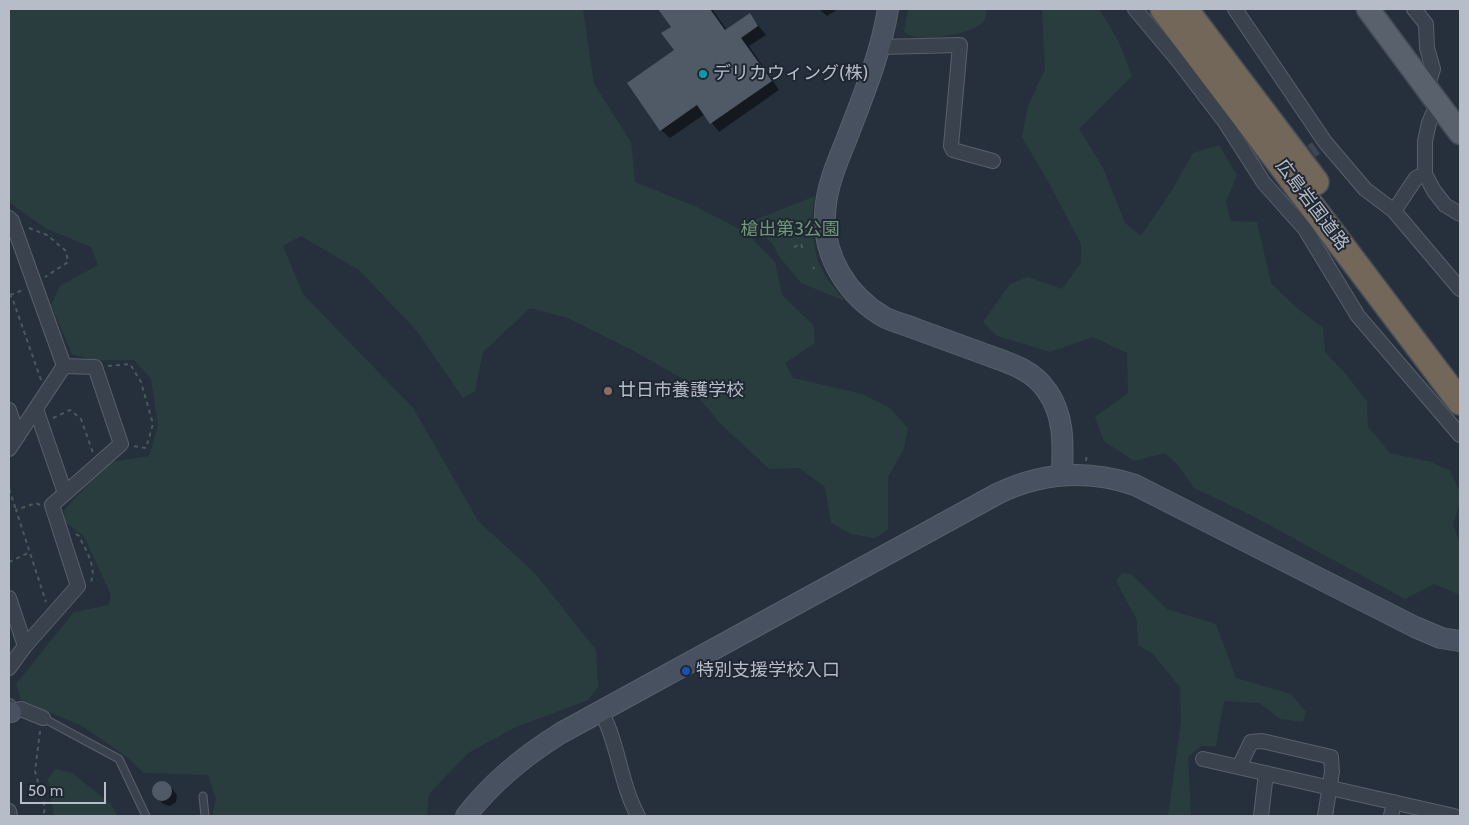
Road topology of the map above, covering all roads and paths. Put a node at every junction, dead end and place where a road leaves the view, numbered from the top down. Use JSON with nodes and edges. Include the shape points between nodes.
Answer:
{"nodes":[{"id":1,"x":888,"y":9,"type":"edge"},
{"id":2,"x":1135,"y":9,"type":"edge"},
{"id":3,"x":1164,"y":9,"type":"edge"},
{"id":4,"x":1185,"y":9,"type":"edge"},
{"id":5,"x":1234,"y":9,"type":"edge"},
{"id":6,"x":1368,"y":9,"type":"edge"},
{"id":7,"x":1414,"y":9,"type":"edge"},
{"id":8,"x":880,"y":47,"type":"junction"},
{"id":9,"x":1432,"y":95,"type":"junction"},
{"id":10,"x":1460,"y":133,"type":"edge"},
{"id":11,"x":993,"y":161,"type":"dead end"},
{"id":12,"x":1425,"y":174,"type":"junction"},
{"id":13,"x":1394,"y":211,"type":"junction"},
{"id":14,"x":1460,"y":214,"type":"edge"},
{"id":15,"x":10,"y":220,"type":"edge"},
{"id":16,"x":794,"y":247,"type":"dead end"},
{"id":17,"x":803,"y":250,"type":"dead end"},
{"id":18,"x":34,"y":284,"type":"junction"},
{"id":19,"x":1460,"y":289,"type":"edge"},
{"id":20,"x":9,"y":294,"type":"edge"},
{"id":21,"x":64,"y":366,"type":"junction"},
{"id":22,"x":95,"y":367,"type":"junction"},
{"id":23,"x":1460,"y":374,"type":"edge"},
{"id":24,"x":45,"y":394,"type":"junction"},
{"id":25,"x":1460,"y":402,"type":"edge"},
{"id":26,"x":36,"y":409,"type":"junction"},
{"id":27,"x":9,"y":410,"type":"edge"},
{"id":28,"x":41,"y":424,"type":"junction"},
{"id":29,"x":1460,"y":435,"type":"edge"},
{"id":30,"x":18,"y":436,"type":"junction"},
{"id":31,"x":121,"y":444,"type":"junction"},
{"id":32,"x":9,"y":449,"type":"edge"},
{"id":33,"x":97,"y":465,"type":"junction"},
{"id":34,"x":1062,"y":475,"type":"junction"},
{"id":35,"x":9,"y":489,"type":"edge"},
{"id":36,"x":65,"y":494,"type":"junction"},
{"id":37,"x":16,"y":510,"type":"junction"},
{"id":38,"x":55,"y":514,"type":"junction"},
{"id":39,"x":30,"y":552,"type":"junction"},
{"id":40,"x":9,"y":562,"type":"edge"},
{"id":41,"x":9,"y":598,"type":"edge"},
{"id":42,"x":51,"y":616,"type":"junction"},
{"id":43,"x":1460,"y":641,"type":"edge"},
{"id":44,"x":25,"y":646,"type":"junction"},
{"id":45,"x":9,"y":668,"type":"edge"},
{"id":46,"x":9,"y":710,"type":"edge"},
{"id":47,"x":601,"y":711,"type":"junction"},
{"id":48,"x":43,"y":718,"type":"junction"},
{"id":49,"x":1203,"y":759,"type":"dead end"},
{"id":50,"x":1239,"y":768,"type":"junction"},
{"id":51,"x":1266,"y":774,"type":"junction"},
{"id":52,"x":1330,"y":788,"type":"junction"},
{"id":53,"x":203,"y":796,"type":"dead end"},
{"id":54,"x":1393,"y":809,"type":"edge"},
{"id":55,"x":9,"y":811,"type":"edge"},
{"id":56,"x":10,"y":816,"type":"edge"},
{"id":57,"x":43,"y":816,"type":"edge"},
{"id":58,"x":146,"y":816,"type":"edge"},
{"id":59,"x":205,"y":816,"type":"edge"},
{"id":60,"x":466,"y":816,"type":"edge"},
{"id":61,"x":638,"y":816,"type":"edge"},
{"id":62,"x":1260,"y":816,"type":"edge"},
{"id":63,"x":1325,"y":816,"type":"edge"},
{"id":64,"x":1454,"y":816,"type":"edge"}],
"edges":[{"from":1,"to":8,"type":"street"},
{"from":2,"to":29,"type":"street","via":[[1180,63],[1305,229],[1358,316]]},
{"from":3,"to":25,"type":"highway","name":"広島岩国道路"},
{"from":4,"to":23,"type":"highway","name":"広島岩国道路"},
{"from":5,"to":13,"type":"street","via":[[1321,145]]},
{"from":6,"to":9,"type":"main road"},
{"from":7,"to":9,"type":"street","via":[[1426,24],[1427,48],[1433,69]]},
{"from":8,"to":11,"type":"street","via":[[960,44],[951,146],[953,150]]},
{"from":8,"to":34,"type":"street","via":[[828,193],[826,234],[838,272],[860,298],[885,318],[1031,373],[1047,390],[1058,409]]},
{"from":9,"to":10,"type":"main road"},
{"from":9,"to":12,"type":"street","via":[[1425,140]]},
{"from":12,"to":13,"type":"street","via":[[1416,178]]},
{"from":12,"to":14,"type":"street","via":[[1445,205]]},
{"from":13,"to":19,"type":"street"},
{"from":15,"to":18,"type":"street"},
{"from":15,"to":18,"type":"path","via":[[47,235],[66,251],[68,262]]},
{"from":16,"to":17,"type":"path","via":[[801,244]]},
{"from":18,"to":21,"type":"street"},
{"from":20,"to":24,"type":"path"},
{"from":21,"to":22,"type":"street"},
{"from":21,"to":24,"type":"street"},
{"from":22,"to":31,"type":"street"},
{"from":22,"to":31,"type":"path","via":[[130,364],[141,382],[153,424],[146,448]]},
{"from":24,"to":26,"type":"street"},
{"from":26,"to":28,"type":"street"},
{"from":26,"to":30,"type":"street"},
{"from":27,"to":30,"type":"street"},
{"from":28,"to":33,"type":"path","via":[[70,410],[81,419]]},
{"from":28,"to":36,"type":"street"},
{"from":30,"to":32,"type":"street"},
{"from":31,"to":33,"type":"street"},
{"from":33,"to":36,"type":"street"},
{"from":34,"to":43,"type":"street","via":[[1084,474],[1135,485],[1415,627],[1441,638]]},
{"from":34,"to":47,"type":"street","via":[[1026,482],[997,494]]},
{"from":35,"to":37,"type":"path"},
{"from":36,"to":38,"type":"street","via":[[52,505]]},
{"from":37,"to":38,"type":"path","via":[[36,503]]},
{"from":37,"to":39,"type":"path"},
{"from":38,"to":42,"type":"street","via":[[78,586]]},
{"from":39,"to":40,"type":"path"},
{"from":39,"to":42,"type":"path"},
{"from":41,"to":44,"type":"street"},
{"from":42,"to":44,"type":"street"},
{"from":44,"to":45,"type":"street"},
{"from":46,"to":48,"type":"street","via":[[21,709]]},
{"from":47,"to":60,"type":"street","via":[[523,758],[490,788]]},
{"from":47,"to":61,"type":"street","via":[[613,737],[626,790]]},
{"from":48,"to":57,"type":"path","via":[[35,771],[46,808]]},
{"from":48,"to":58,"type":"lane","via":[[119,759]]},
{"from":49,"to":50,"type":"street"},
{"from":50,"to":51,"type":"street"},
{"from":50,"to":52,"type":"street","via":[[1251,742],[1262,741],[1331,757]]},
{"from":51,"to":52,"type":"street"},
{"from":51,"to":62,"type":"street"},
{"from":52,"to":54,"type":"street"},
{"from":52,"to":63,"type":"street"},
{"from":53,"to":59,"type":"lane"},
{"from":54,"to":64,"type":"street"},
{"from":55,"to":56,"type":"street"}]}
